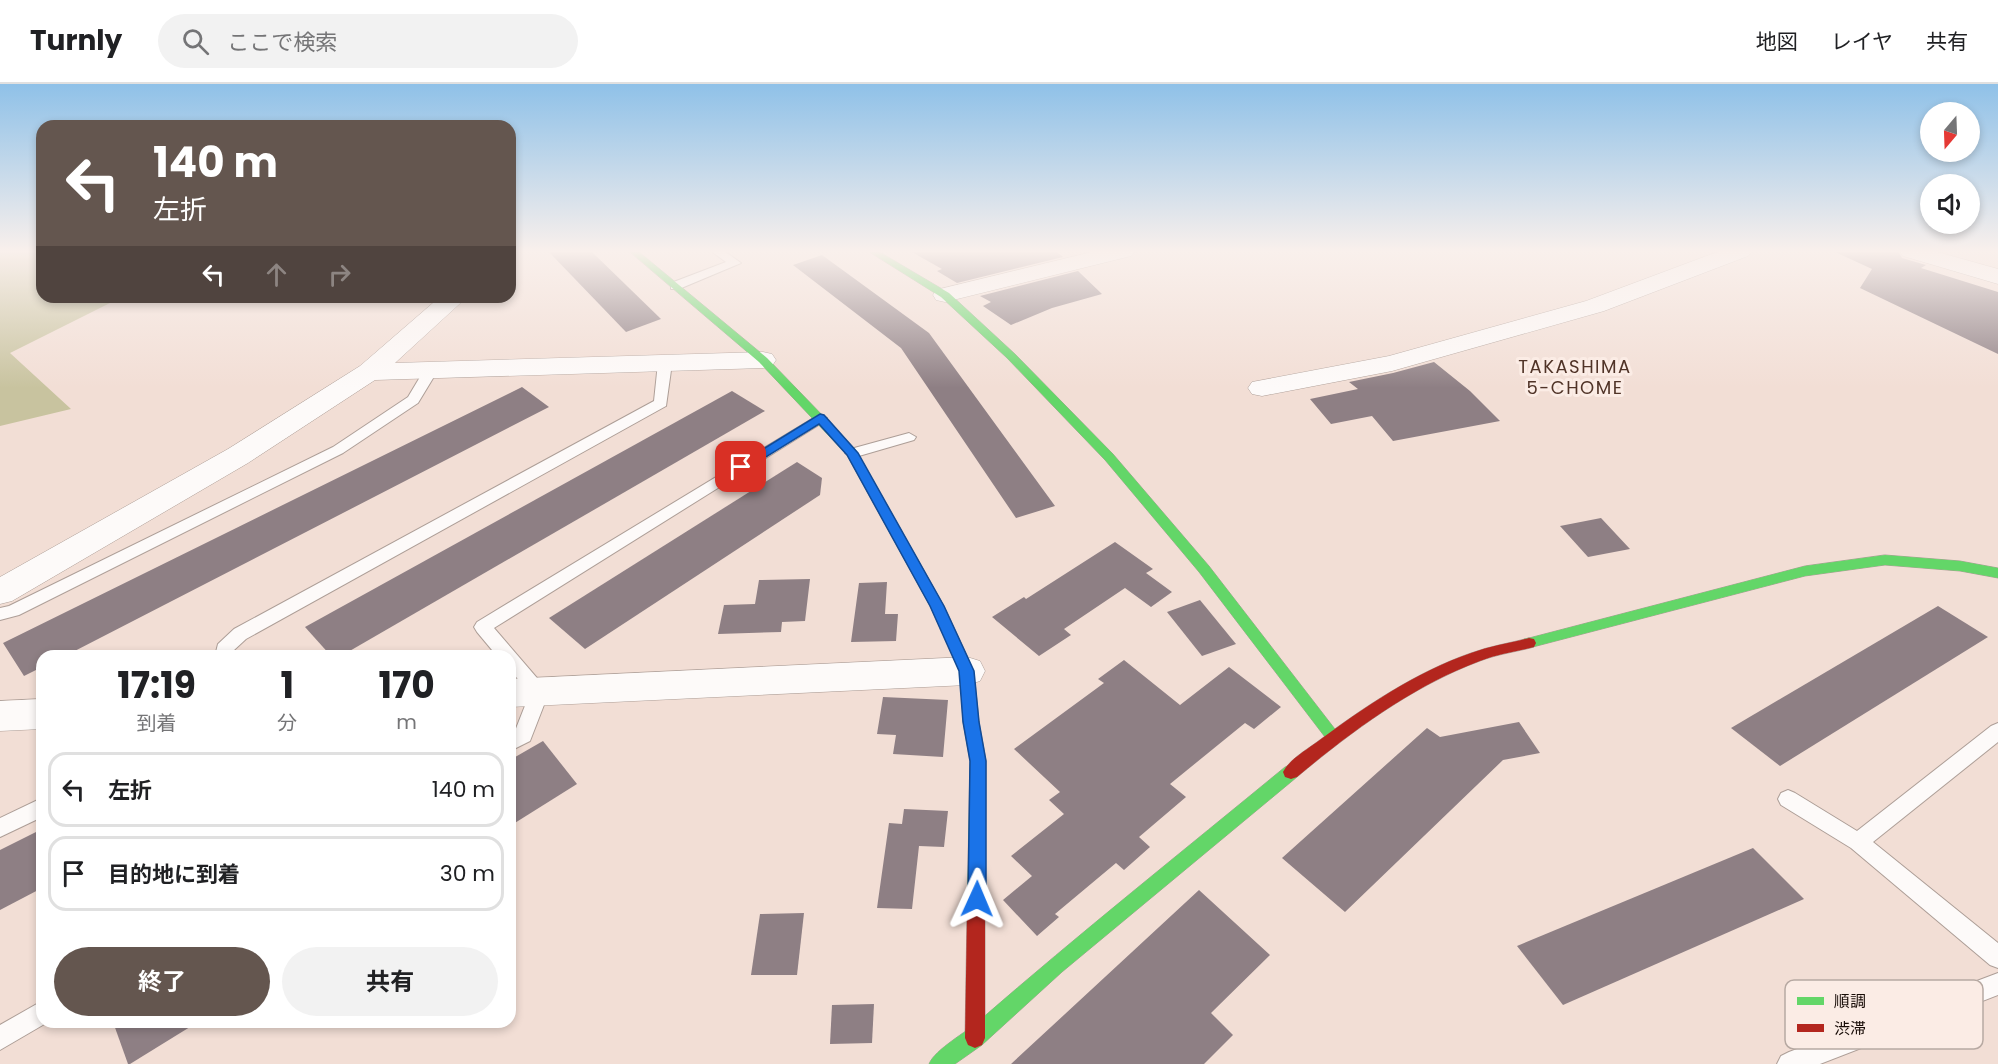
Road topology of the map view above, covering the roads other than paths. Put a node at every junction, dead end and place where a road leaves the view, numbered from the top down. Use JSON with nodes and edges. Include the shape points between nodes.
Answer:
{"nodes":[{"id":1,"x":688,"y":297,"type":"edge"},
{"id":2,"x":947,"y":297,"type":"edge"},
{"id":3,"x":1619,"y":297,"type":"edge"},
{"id":4,"x":448,"y":303,"type":"edge"},
{"id":5,"x":762,"y":360,"type":"junction"},
{"id":6,"x":665,"y":363,"type":"junction"},
{"id":7,"x":432,"y":370,"type":"junction"},
{"id":8,"x":369,"y":372,"type":"junction"},
{"id":9,"x":1262,"y":388,"type":"dead end"},
{"id":10,"x":820,"y":418,"type":"junction"},
{"id":11,"x":909,"y":437,"type":"dead end"},
{"id":12,"x":852,"y":453,"type":"junction"},
{"id":13,"x":1998,"y":573,"type":"edge"},
{"id":14,"x":0,"y":592,"type":"edge"},
{"id":15,"x":0,"y":614,"type":"edge"},
{"id":16,"x":224,"y":650,"type":"edge"},
{"id":17,"x":503,"y":650,"type":"edge"},
{"id":18,"x":967,"y":671,"type":"junction"},
{"id":19,"x":516,"y":672,"type":"edge"},
{"id":20,"x":525,"y":692,"type":"edge"},
{"id":21,"x":36,"y":714,"type":"edge"},
{"id":22,"x":0,"y":717,"type":"edge"},
{"id":23,"x":1998,"y":731,"type":"edge"},
{"id":24,"x":1333,"y":736,"type":"junction"},
{"id":25,"x":516,"y":740,"type":"edge"},
{"id":26,"x":1788,"y":799,"type":"dead end"},
{"id":27,"x":36,"y":810,"type":"edge"},
{"id":28,"x":0,"y":828,"type":"edge"},
{"id":29,"x":1858,"y":842,"type":"junction"},
{"id":30,"x":1998,"y":957,"type":"edge"},
{"id":31,"x":1998,"y":984,"type":"edge"},
{"id":32,"x":1983,"y":990,"type":"edge"},
{"id":33,"x":36,"y":1016,"type":"edge"},
{"id":34,"x":0,"y":1038,"type":"edge"},
{"id":35,"x":975,"y":1038,"type":"junction"},
{"id":36,"x":1828,"y":1049,"type":"edge"},
{"id":37,"x":939,"y":1064,"type":"edge"},
{"id":38,"x":1789,"y":1064,"type":"edge"}],
"edges":[{"from":1,"to":5,"type":"street"},
{"from":2,"to":24,"type":"street","via":[[1110,457],[1204,569]]},
{"from":3,"to":9,"type":"street","via":[[1392,363]]},
{"from":4,"to":8,"type":"street"},
{"from":5,"to":6,"type":"street"},
{"from":5,"to":10,"type":"street"},
{"from":6,"to":7,"type":"street"},
{"from":6,"to":16,"type":"lane","via":[[661,403],[240,634]]},
{"from":7,"to":8,"type":"street"},
{"from":7,"to":15,"type":"lane","via":[[413,400],[338,450]]},
{"from":8,"to":14,"type":"street","via":[[238,456]]},
{"from":10,"to":12,"type":"street"},
{"from":10,"to":17,"type":"lane","via":[[483,627]]},
{"from":11,"to":12,"type":"lane"},
{"from":12,"to":18,"type":"street","via":[[937,606]]},
{"from":13,"to":24,"type":"street","via":[[1885,560],[1805,571],[1476,657]]},
{"from":18,"to":20,"type":"street"},
{"from":18,"to":35,"type":"street","via":[[978,761]]},
{"from":19,"to":20,"type":"lane"},
{"from":20,"to":25,"type":"lane","via":[[523,736]]},
{"from":21,"to":22,"type":"street"},
{"from":23,"to":29,"type":"lane"},
{"from":24,"to":35,"type":"street"},
{"from":26,"to":29,"type":"lane"},
{"from":27,"to":28,"type":"lane"},
{"from":29,"to":30,"type":"lane"},
{"from":31,"to":32,"type":"lane"},
{"from":33,"to":34,"type":"lane"},
{"from":35,"to":37,"type":"street"},
{"from":36,"to":38,"type":"lane"}]}
